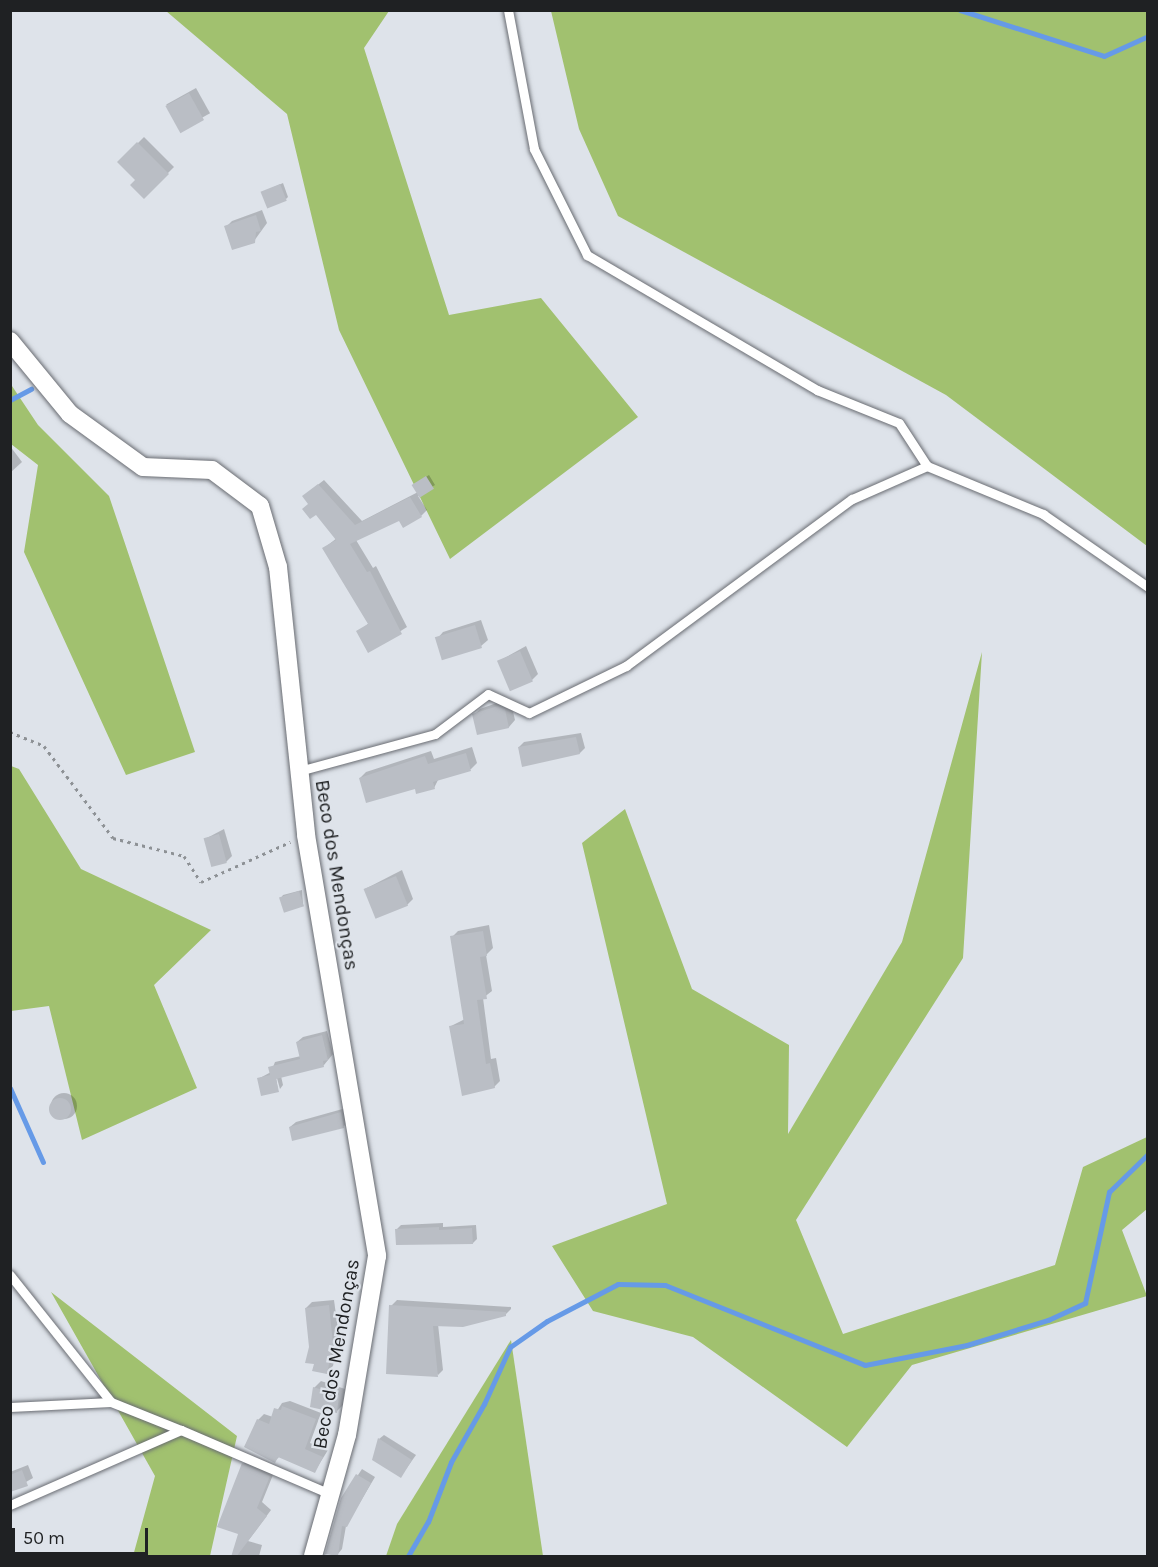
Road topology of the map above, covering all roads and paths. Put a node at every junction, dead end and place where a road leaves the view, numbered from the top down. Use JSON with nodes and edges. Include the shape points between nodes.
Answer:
{"nodes":[{"id":1,"x":508,"y":10,"type":"edge"},
{"id":2,"x":10,"y":341,"type":"edge"},
{"id":3,"x":927,"y":466,"type":"junction"},
{"id":4,"x":1148,"y":587,"type":"edge"},
{"id":5,"x":10,"y":732,"type":"edge"},
{"id":6,"x":299,"y":771,"type":"junction"},
{"id":7,"x":306,"y":835,"type":"junction"},
{"id":8,"x":10,"y":1275,"type":"edge"},
{"id":9,"x":111,"y":1402,"type":"junction"},
{"id":10,"x":10,"y":1407,"type":"edge"},
{"id":11,"x":181,"y":1430,"type":"junction"},
{"id":12,"x":330,"y":1494,"type":"junction"},
{"id":13,"x":10,"y":1505,"type":"edge"},
{"id":14,"x":313,"y":1557,"type":"edge"}],
"edges":[{"from":1,"to":3,"type":"lane","via":[[534,148],[587,255],[818,390],[899,423]]},
{"from":2,"to":6,"type":"street","name":"Beco dos Mendonças","via":[[70,414],[143,467],[212,470],[260,506],[278,567]]},
{"from":3,"to":4,"type":"lane","via":[[1043,514]]},
{"from":3,"to":6,"type":"lane","via":[[852,499],[626,666],[540,708],[529,713],[488,694],[435,734]]},
{"from":5,"to":7,"type":"path","via":[[44,746],[113,838],[184,856],[201,882]]},
{"from":6,"to":7,"type":"street","name":"Beco dos Mendonças"},
{"from":7,"to":12,"type":"street","name":"Beco dos Mendonças","via":[[377,1256],[347,1435]]},
{"from":8,"to":9,"type":"lane"},
{"from":9,"to":10,"type":"lane"},
{"from":9,"to":11,"type":"lane"},
{"from":11,"to":12,"type":"lane"},
{"from":11,"to":13,"type":"lane"},
{"from":12,"to":14,"type":"street","name":"Beco dos Mendonças"}]}
